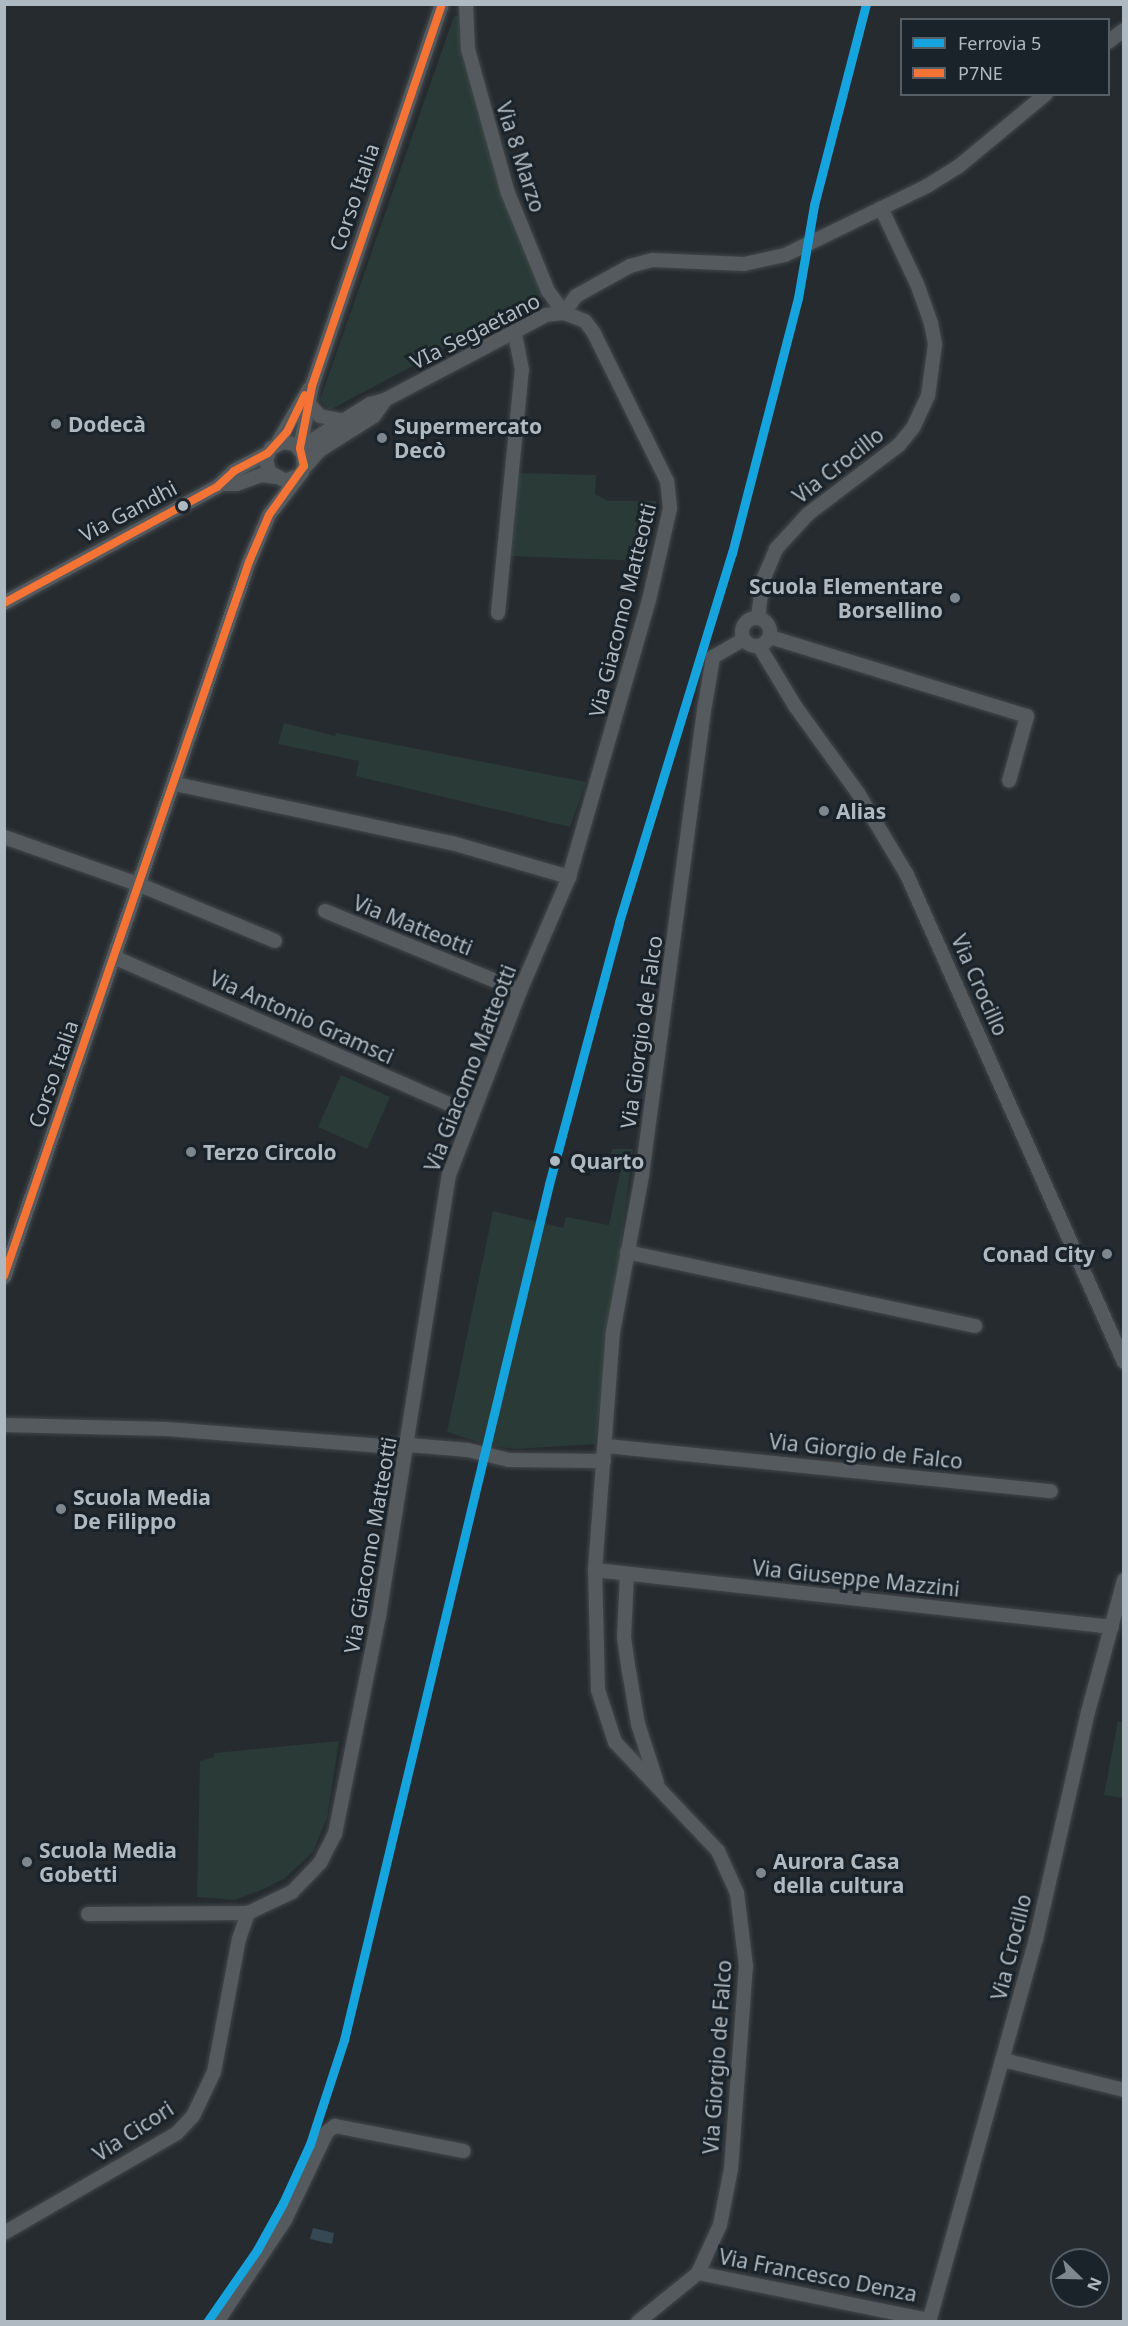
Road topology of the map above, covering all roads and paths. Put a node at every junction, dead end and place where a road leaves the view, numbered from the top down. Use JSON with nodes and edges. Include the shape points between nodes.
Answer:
{"nodes":[{"id":1,"x":442,"y":4,"type":"edge"},
{"id":2,"x":466,"y":4,"type":"edge"},
{"id":3,"x":1122,"y":31,"type":"edge"},
{"id":4,"x":1110,"y":40,"type":"edge"},
{"id":5,"x":1044,"y":96,"type":"edge"},
{"id":6,"x":881,"y":208,"type":"junction"},
{"id":7,"x":564,"y":313,"type":"junction"},
{"id":8,"x":515,"y":333,"type":"junction"},
{"id":9,"x":312,"y":386,"type":"junction"},
{"id":10,"x":385,"y":400,"type":"junction"},
{"id":11,"x":310,"y":405,"type":"junction"},
{"id":12,"x":345,"y":421,"type":"junction"},
{"id":13,"x":300,"y":448,"type":"junction"},
{"id":14,"x":272,"y":449,"type":"junction"},
{"id":15,"x":300,"y":474,"type":"junction"},
{"id":16,"x":274,"y":477,"type":"junction"},
{"id":17,"x":223,"y":484,"type":"junction"},
{"id":18,"x":4,"y":603,"type":"edge"},
{"id":19,"x":498,"y":613,"type":"dead end"},
{"id":20,"x":758,"y":618,"type":"junction"},
{"id":21,"x":770,"y":637,"type":"junction"},
{"id":22,"x":743,"y":640,"type":"junction"},
{"id":23,"x":759,"y":646,"type":"junction"},
{"id":24,"x":1009,"y":780,"type":"dead end"},
{"id":25,"x":176,"y":784,"type":"junction"},
{"id":26,"x":4,"y":837,"type":"edge"},
{"id":27,"x":569,"y":877,"type":"junction"},
{"id":28,"x":140,"y":885,"type":"junction"},
{"id":29,"x":325,"y":911,"type":"dead end"},
{"id":30,"x":275,"y":941,"type":"dead end"},
{"id":31,"x":116,"y":958,"type":"junction"},
{"id":32,"x":520,"y":991,"type":"junction"},
{"id":33,"x":471,"y":1114,"type":"junction"},
{"id":34,"x":627,"y":1252,"type":"junction"},
{"id":35,"x":4,"y":1278,"type":"edge"},
{"id":36,"x":975,"y":1326,"type":"dead end"},
{"id":37,"x":1124,"y":1362,"type":"edge"},
{"id":38,"x":4,"y":1425,"type":"edge"},
{"id":39,"x":409,"y":1445,"type":"junction"},
{"id":40,"x":605,"y":1453,"type":"junction"},
{"id":41,"x":1051,"y":1491,"type":"dead end"},
{"id":42,"x":595,"y":1570,"type":"junction"},
{"id":43,"x":627,"y":1574,"type":"junction"},
{"id":44,"x":1124,"y":1580,"type":"edge"},
{"id":45,"x":1112,"y":1627,"type":"junction"},
{"id":46,"x":643,"y":1743,"type":"junction"},
{"id":47,"x":624,"y":1754,"type":"junction"},
{"id":48,"x":659,"y":1788,"type":"junction"},
{"id":49,"x":248,"y":1913,"type":"junction"},
{"id":50,"x":88,"y":1914,"type":"dead end"},
{"id":51,"x":1003,"y":2060,"type":"junction"},
{"id":52,"x":1124,"y":2090,"type":"edge"},
{"id":53,"x":464,"y":2151,"type":"dead end"},
{"id":54,"x":4,"y":2233,"type":"edge"},
{"id":55,"x":698,"y":2272,"type":"junction"},
{"id":56,"x":930,"y":2320,"type":"edge"},
{"id":57,"x":217,"y":2322,"type":"edge"},
{"id":58,"x":638,"y":2322,"type":"edge"}],
"edges":[{"from":1,"to":9,"type":"street","name":"Corso Italia"},
{"from":2,"to":7,"type":"street","name":"Via 8 Marzo","via":[[468,49],[508,193],[548,291]]},
{"from":3,"to":4,"type":"street"},
{"from":5,"to":6,"type":"street","name":"VIa Segaetano","via":[[958,167]]},
{"from":6,"to":7,"type":"street","name":"VIa Segaetano","via":[[784,255],[744,264],[652,260],[630,266],[576,296]]},
{"from":6,"to":20,"type":"street","name":"Via Crocillo","via":[[931,323],[934,366],[917,421],[899,446],[808,514],[776,549],[763,580]]},
{"from":7,"to":8,"type":"street","name":"VIa Segaetano","via":[[546,315]]},
{"from":7,"to":27,"type":"street","name":"Via Giacomo Matteotti","via":[[585,321],[594,333],[672,496],[649,600]]},
{"from":8,"to":10,"type":"street","name":"VIa Segaetano"},
{"from":8,"to":19,"type":"street","via":[[522,370]]},
{"from":9,"to":11,"type":"street","name":"Corso Italia"},
{"from":9,"to":14,"type":"street"},
{"from":10,"to":12,"type":"street","name":"VIa Segaetano","via":[[370,404]]},
{"from":10,"to":15,"type":"street","name":"Corso Italia","via":[[374,416],[320,450]]},
{"from":11,"to":12,"type":"street","via":[[320,416]]},
{"from":11,"to":13,"type":"street","name":"Corso Italia"},
{"from":12,"to":13,"type":"street","name":"VIa Segaetano"},
{"from":13,"to":14,"type":"street","via":[[289,442]]},
{"from":13,"to":15,"type":"street","via":[[305,460]]},
{"from":14,"to":16,"type":"street","via":[[267,466]]},
{"from":14,"to":17,"type":"street","name":"Via Gandhi","via":[[234,471]]},
{"from":15,"to":16,"type":"street","via":[[286,481]]},
{"from":15,"to":25,"type":"street","name":"Corso Italia","via":[[268,514]]},
{"from":16,"to":17,"type":"street","via":[[262,475],[237,484]]},
{"from":17,"to":18,"type":"street","name":"Via Gandhi"},
{"from":20,"to":21,"type":"street","via":[[766,622]]},
{"from":20,"to":22,"type":"street","via":[[745,622]]},
{"from":21,"to":23,"type":"street"},
{"from":21,"to":24,"type":"street","via":[[1027,716]]},
{"from":22,"to":23,"type":"street"},
{"from":22,"to":34,"type":"street","name":"Via Giorgio de Falco","via":[[713,657],[642,1175]]},
{"from":23,"to":37,"type":"street","name":"Via Crocillo","via":[[795,706],[858,793],[907,875]]},
{"from":25,"to":27,"type":"street","via":[[429,837]]},
{"from":25,"to":28,"type":"street","name":"Corso Italia"},
{"from":26,"to":28,"type":"street"},
{"from":27,"to":32,"type":"street","name":"Via Giacomo Matteotti"},
{"from":28,"to":30,"type":"street"},
{"from":28,"to":31,"type":"street","name":"Corso Italia"},
{"from":29,"to":32,"type":"street","name":"Via Matteotti"},
{"from":31,"to":33,"type":"street","name":"Via Antonio Gramsci"},
{"from":31,"to":35,"type":"street","name":"Corso Italia"},
{"from":32,"to":33,"type":"street","name":"Via Giacomo Matteotti"},
{"from":33,"to":39,"type":"street","name":"Via Giacomo Matteotti","via":[[449,1175]]},
{"from":34,"to":36,"type":"street"},
{"from":34,"to":40,"type":"street","name":"Via Giorgio de Falco","via":[[613,1332]]},
{"from":38,"to":39,"type":"street","via":[[167,1429]]},
{"from":39,"to":40,"type":"street","via":[[468,1450],[509,1460]]},
{"from":39,"to":49,"type":"street","name":"Via Giacomo Matteotti","via":[[350,1775],[335,1834],[320,1863],[298,1886]]},
{"from":40,"to":41,"type":"street","name":"Via Giorgio de Falco"},
{"from":40,"to":42,"type":"street","name":"Via Giorgio de Falco"},
{"from":42,"to":43,"type":"street","name":"Via Giuseppe Mazzini"},
{"from":42,"to":47,"type":"street","name":"Via Giorgio de Falco","via":[[598,1690],[615,1742]]},
{"from":43,"to":45,"type":"street","name":"Via Giuseppe Mazzini"},
{"from":43,"to":46,"type":"street","name":"Via Giorgio de Falco","via":[[624,1637]]},
{"from":44,"to":45,"type":"street","name":"Via Crocillo"},
{"from":45,"to":51,"type":"street","name":"Via Crocillo"},
{"from":46,"to":47,"type":"street","via":[[635,1752]]},
{"from":46,"to":48,"type":"street","name":"Via Giorgio de Falco"},
{"from":47,"to":48,"type":"street","name":"Via Giorgio de Falco"},
{"from":48,"to":55,"type":"street","name":"Via Giorgio de Falco","via":[[718,1851],[742,1916],[746,1966],[731,2169],[720,2225]]},
{"from":49,"to":50,"type":"street"},
{"from":49,"to":54,"type":"street","name":"Via Cicori","via":[[239,1940],[214,2072],[193,2116],[177,2133]]},
{"from":51,"to":52,"type":"street"},
{"from":51,"to":56,"type":"street","name":"Via Crocillo"},
{"from":53,"to":57,"type":"street","via":[[335,2126],[327,2132],[285,2220]]},
{"from":55,"to":56,"type":"street","name":"Via Francesco Denza"},
{"from":55,"to":58,"type":"street","name":"Via Giorgio de Falco"}]}
